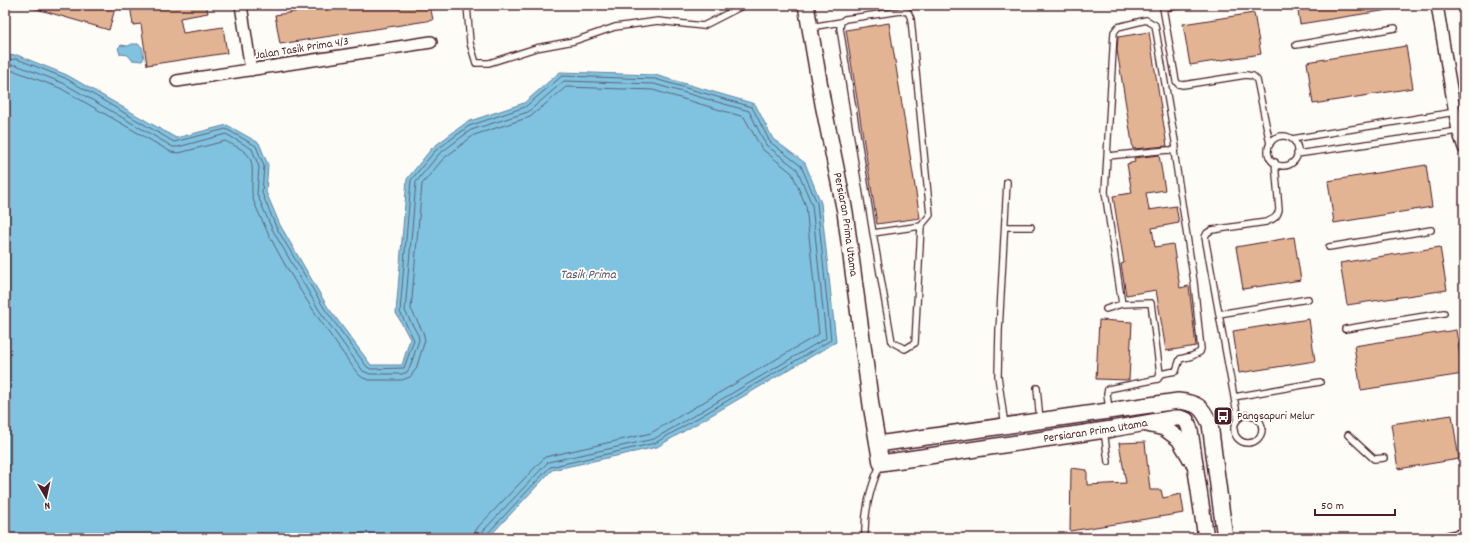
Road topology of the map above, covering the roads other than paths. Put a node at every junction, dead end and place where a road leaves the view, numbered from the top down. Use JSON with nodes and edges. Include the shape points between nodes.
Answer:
{"nodes":[{"id":1,"x":241,"y":5,"type":"edge"},
{"id":2,"x":467,"y":5,"type":"edge"},
{"id":3,"x":744,"y":5,"type":"edge"},
{"id":4,"x":806,"y":5,"type":"edge"},
{"id":5,"x":1183,"y":5,"type":"edge"},
{"id":6,"x":1437,"y":5,"type":"edge"},
{"id":7,"x":1163,"y":7,"type":"edge"},
{"id":8,"x":841,"y":22,"type":"junction"},
{"id":9,"x":810,"y":27,"type":"junction"},
{"id":10,"x":1395,"y":28,"type":"dead end"},
{"id":11,"x":430,"y":42,"type":"dead end"},
{"id":12,"x":1296,"y":44,"type":"dead end"},
{"id":13,"x":251,"y":70,"type":"junction"},
{"id":14,"x":177,"y":81,"type":"dead end"},
{"id":15,"x":1464,"y":93,"type":"edge"},
{"id":16,"x":1453,"y":95,"type":"junction"},
{"id":17,"x":1455,"y":112,"type":"junction"},
{"id":18,"x":1458,"y":131,"type":"junction"},
{"id":19,"x":1292,"y":139,"type":"junction"},
{"id":20,"x":1270,"y":144,"type":"junction"},
{"id":21,"x":1464,"y":148,"type":"edge"},
{"id":22,"x":1174,"y":151,"type":"junction"},
{"id":23,"x":1298,"y":154,"type":"junction"},
{"id":24,"x":1108,"y":156,"type":"junction"},
{"id":25,"x":1274,"y":162,"type":"junction"},
{"id":26,"x":1007,"y":182,"type":"dead end"},
{"id":27,"x":921,"y":226,"type":"junction"},
{"id":28,"x":1005,"y":227,"type":"junction"},
{"id":29,"x":1031,"y":227,"type":"dead end"},
{"id":30,"x":1431,"y":230,"type":"dead end"},
{"id":31,"x":872,"y":233,"type":"junction"},
{"id":32,"x":1329,"y":247,"type":"dead end"},
{"id":33,"x":1308,"y":299,"type":"dead end"},
{"id":34,"x":1122,"y":304,"type":"junction"},
{"id":35,"x":1106,"y":309,"type":"dead end"},
{"id":36,"x":1219,"y":314,"type":"junction"},
{"id":37,"x":1444,"y":314,"type":"dead end"},
{"id":38,"x":1345,"y":329,"type":"dead end"},
{"id":39,"x":1160,"y":374,"type":"junction"},
{"id":40,"x":1320,"y":382,"type":"dead end"},
{"id":41,"x":1037,"y":388,"type":"dead end"},
{"id":42,"x":1234,"y":397,"type":"junction"},
{"id":43,"x":1199,"y":406,"type":"junction"},
{"id":44,"x":1109,"y":411,"type":"junction"},
{"id":45,"x":1238,"y":419,"type":"junction"},
{"id":46,"x":1186,"y":420,"type":"junction"},
{"id":47,"x":1040,"y":421,"type":"junction"},
{"id":48,"x":1144,"y":423,"type":"junction"},
{"id":49,"x":1005,"y":426,"type":"junction"},
{"id":50,"x":1108,"y":429,"type":"junction"},
{"id":51,"x":1348,"y":435,"type":"dead end"},
{"id":52,"x":878,"y":444,"type":"junction"},
{"id":53,"x":1384,"y":458,"type":"dead end"},
{"id":54,"x":1108,"y":462,"type":"dead end"},
{"id":55,"x":881,"y":463,"type":"junction"},
{"id":56,"x":1196,"y":467,"type":"junction"},
{"id":57,"x":1464,"y":535,"type":"edge"},
{"id":58,"x":865,"y":538,"type":"edge"},
{"id":59,"x":1206,"y":538,"type":"edge"},
{"id":60,"x":1225,"y":538,"type":"edge"},
{"id":61,"x":1448,"y":538,"type":"edge"}],
"edges":[{"from":1,"to":13,"type":"street"},
{"from":2,"to":3,"type":"lane","via":[[470,43],[476,63],[489,63],[536,48],[574,42],[615,27],[658,21],[703,26]]},
{"from":4,"to":9,"type":"main road","name":"Persiaran Prima Utama"},
{"from":5,"to":7,"type":"lane"},
{"from":6,"to":16,"type":"street"},
{"from":7,"to":20,"type":"lane","via":[[1176,82],[1183,85],[1253,76],[1257,80]]},
{"from":8,"to":9,"type":"lane"},
{"from":8,"to":27,"type":"lane","via":[[845,19],[901,11],[908,12],[911,19],[930,215]]},
{"from":8,"to":31,"type":"lane"},
{"from":9,"to":52,"type":"main road","name":"Persiaran Prima Utama","via":[[845,212]]},
{"from":10,"to":12,"type":"lane"},
{"from":11,"to":13,"type":"street","name":"Jalan Tasik Prima 4/3"},
{"from":13,"to":14,"type":"street","name":"Jalan Tasik Prima 4/3"},
{"from":15,"to":16,"type":"street"},
{"from":16,"to":17,"type":"street"},
{"from":17,"to":18,"type":"street"},
{"from":17,"to":19,"type":"lane"},
{"from":18,"to":21,"type":"street"},
{"from":18,"to":23,"type":"lane"},
{"from":19,"to":20,"type":"lane","via":[[1288,136],[1278,137]]},
{"from":19,"to":23,"type":"lane","via":[[1298,147]]},
{"from":20,"to":25,"type":"lane","via":[[1269,154]]},
{"from":22,"to":24,"type":"lane"},
{"from":22,"to":24,"type":"lane","via":[[1176,148],[1155,25],[1146,20],[1118,26],[1114,32]]},
{"from":22,"to":39,"type":"lane","via":[[1194,282],[1201,348],[1200,352],[1180,359],[1176,372]]},
{"from":23,"to":25,"type":"lane","via":[[1288,165]]},
{"from":24,"to":34,"type":"lane","via":[[1105,192]]},
{"from":25,"to":36,"type":"lane","via":[[1278,216],[1266,222],[1206,233]]},
{"from":26,"to":28,"type":"lane"},
{"from":27,"to":31,"type":"lane"},
{"from":27,"to":31,"type":"lane","via":[[915,342],[905,349],[892,342]]},
{"from":28,"to":29,"type":"lane"},
{"from":28,"to":49,"type":"lane","via":[[998,376]]},
{"from":30,"to":32,"type":"lane"},
{"from":33,"to":36,"type":"lane"},
{"from":34,"to":35,"type":"lane"},
{"from":34,"to":39,"type":"lane","via":[[1151,303]]},
{"from":36,"to":42,"type":"lane"},
{"from":37,"to":38,"type":"lane"},
{"from":39,"to":44,"type":"lane","via":[[1158,379],[1148,382],[1108,389]]},
{"from":40,"to":42,"type":"lane"},
{"from":41,"to":47,"type":"lane"},
{"from":42,"to":45,"type":"lane"},
{"from":43,"to":44,"type":"main road","name":"Persiaran Prima Utama","via":[[1178,400]]},
{"from":43,"to":46,"type":"main road"},
{"from":43,"to":60,"type":"main road","via":[[1210,424]]},
{"from":44,"to":47,"type":"main road","name":"Persiaran Prima Utama"},
{"from":44,"to":50,"type":"main road"},
{"from":45,"to":45,"type":"lane","via":[[1247,415],[1256,417],[1263,430],[1259,438],[1251,443],[1238,439],[1234,432]]},
{"from":46,"to":48,"type":"main road","name":"Persiaran Prima Utama","via":[[1175,418]]},
{"from":46,"to":56,"type":"main road"},
{"from":47,"to":49,"type":"main road","name":"Persiaran Prima Utama"},
{"from":48,"to":50,"type":"main road","name":"Persiaran Prima Utama"},
{"from":48,"to":56,"type":"main road","via":[[1164,428],[1179,439]]},
{"from":49,"to":52,"type":"main road","name":"Persiaran Prima Utama"},
{"from":50,"to":54,"type":"lane"},
{"from":50,"to":55,"type":"main road","name":"Persiaran Prima Utama"},
{"from":51,"to":53,"type":"lane","via":[[1374,459]]},
{"from":52,"to":55,"type":"main road","name":"Persiaran Prima Utama"},
{"from":55,"to":58,"type":"lane","via":[[866,509]]},
{"from":56,"to":59,"type":"main road"},
{"from":57,"to":61,"type":"street"}]}
